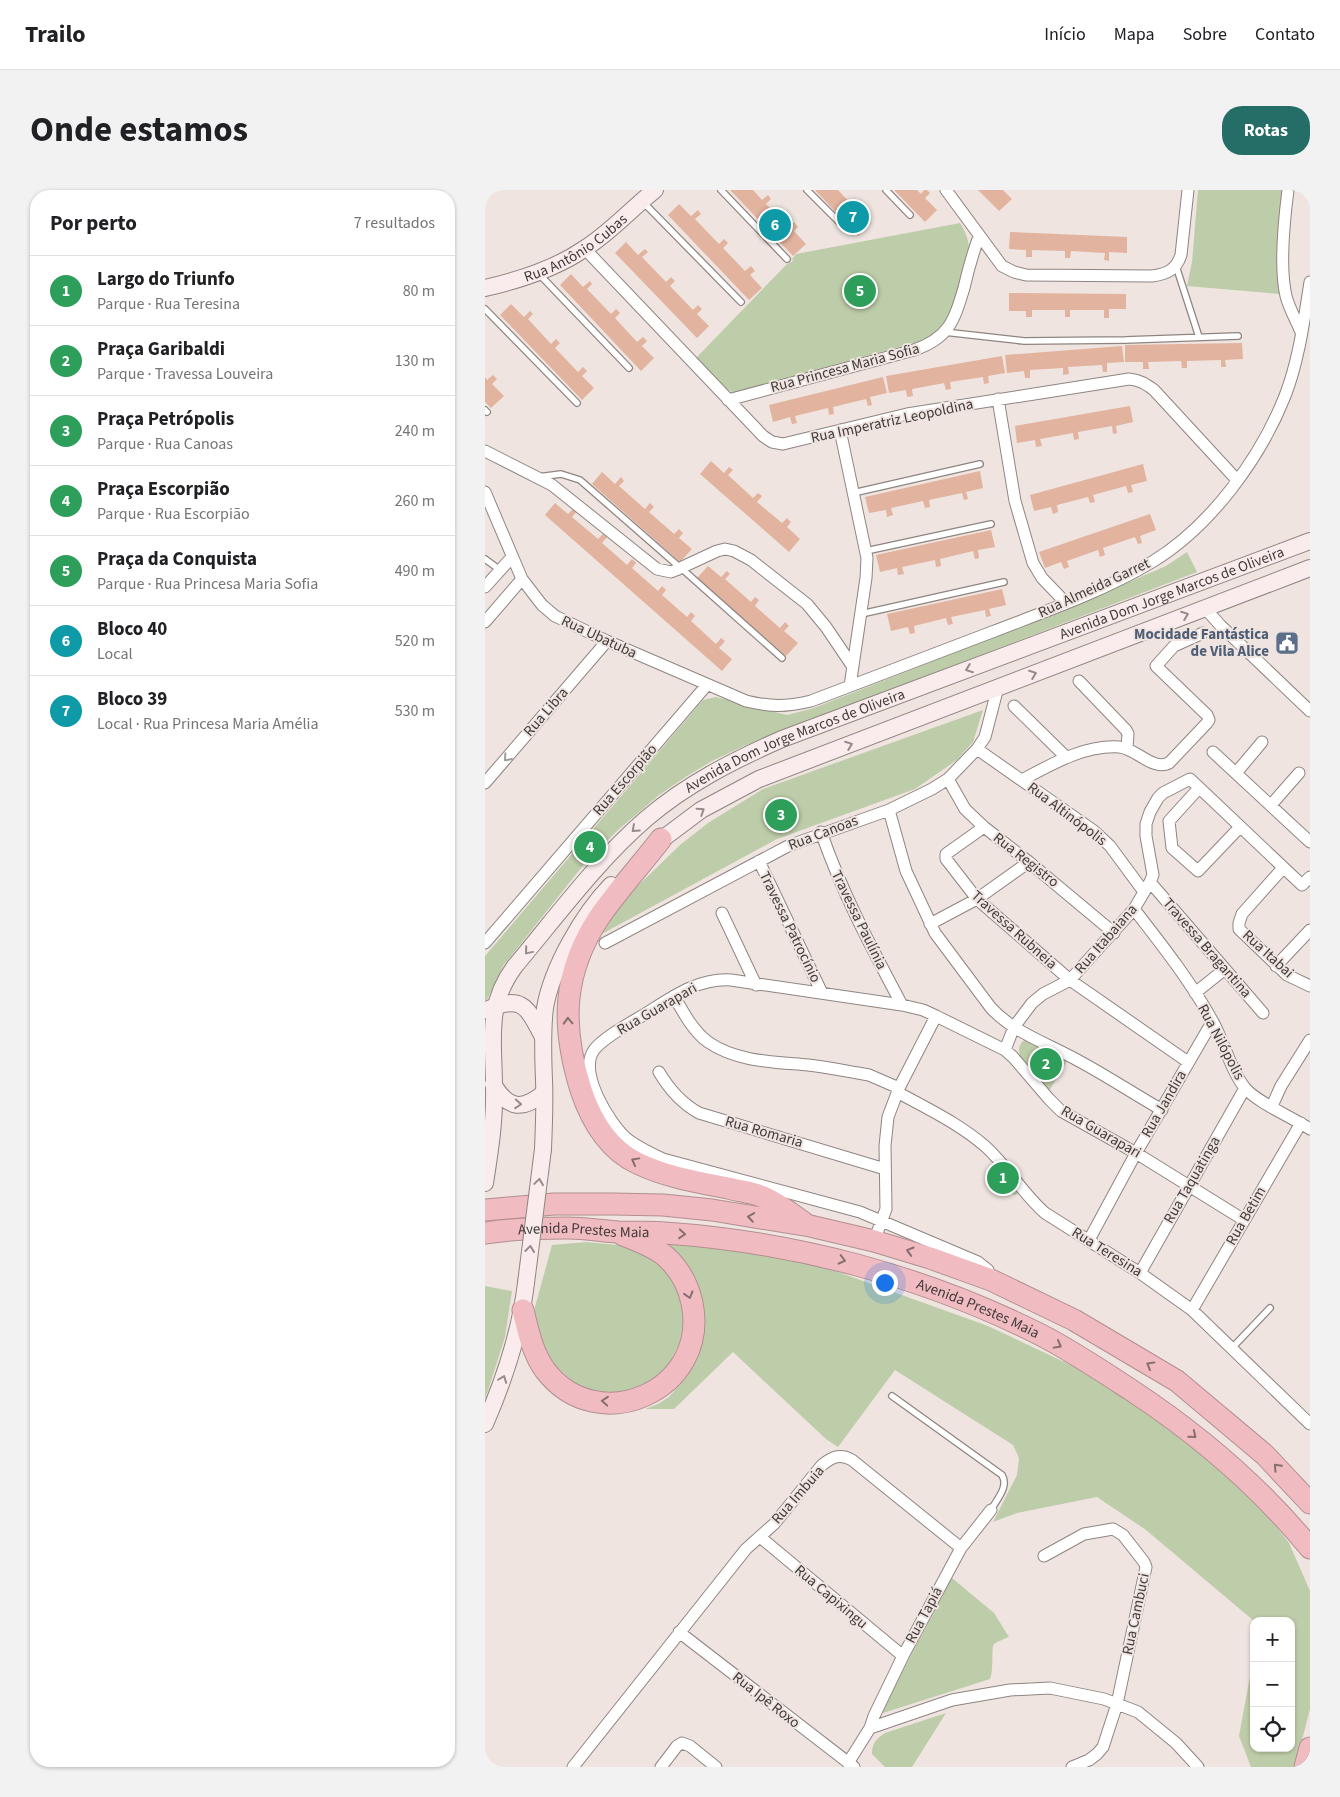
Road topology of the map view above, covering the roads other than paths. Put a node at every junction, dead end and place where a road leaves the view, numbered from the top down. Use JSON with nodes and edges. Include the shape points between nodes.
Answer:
{"nodes":[{"id":1,"x":655,"y":190,"type":"edge"},
{"id":2,"x":721,"y":190,"type":"edge"},
{"id":3,"x":807,"y":190,"type":"edge"},
{"id":4,"x":885,"y":190,"type":"edge"},
{"id":5,"x":946,"y":190,"type":"edge"},
{"id":6,"x":1188,"y":190,"type":"edge"},
{"id":7,"x":1288,"y":190,"type":"edge"},
{"id":8,"x":642,"y":201,"type":"junction"},
{"id":9,"x":910,"y":215,"type":"dead end"},
{"id":10,"x":840,"y":223,"type":"dead end"},
{"id":11,"x":979,"y":236,"type":"junction"},
{"id":12,"x":585,"y":249,"type":"junction"},
{"id":13,"x":787,"y":259,"type":"dead end"},
{"id":14,"x":1176,"y":266,"type":"junction"},
{"id":15,"x":538,"y":272,"type":"junction"},
{"id":16,"x":1310,"y":282,"type":"edge"},
{"id":17,"x":485,"y":288,"type":"edge"},
{"id":18,"x":741,"y":302,"type":"dead end"},
{"id":19,"x":485,"y":309,"type":"edge"},
{"id":20,"x":944,"y":332,"type":"junction"},
{"id":21,"x":1301,"y":334,"type":"junction"},
{"id":22,"x":1238,"y":336,"type":"dead end"},
{"id":23,"x":1199,"y":337,"type":"junction"},
{"id":24,"x":629,"y":368,"type":"dead end"},
{"id":25,"x":998,"y":399,"type":"junction"},
{"id":26,"x":728,"y":400,"type":"junction"},
{"id":27,"x":577,"y":403,"type":"dead end"},
{"id":28,"x":840,"y":430,"type":"junction"},
{"id":29,"x":485,"y":451,"type":"edge"},
{"id":30,"x":980,"y":464,"type":"dead end"},
{"id":31,"x":536,"y":477,"type":"junction"},
{"id":32,"x":1237,"y":480,"type":"junction"},
{"id":33,"x":485,"y":492,"type":"edge"},
{"id":34,"x":853,"y":493,"type":"junction"},
{"id":35,"x":991,"y":524,"type":"dead end"},
{"id":36,"x":1310,"y":542,"type":"edge"},
{"id":37,"x":866,"y":551,"type":"junction"},
{"id":38,"x":512,"y":557,"type":"junction"},
{"id":39,"x":485,"y":559,"type":"edge"},
{"id":40,"x":678,"y":566,"type":"junction"},
{"id":41,"x":1310,"y":568,"type":"edge"},
{"id":42,"x":500,"y":570,"type":"junction"},
{"id":43,"x":522,"y":579,"type":"junction"},
{"id":44,"x":1005,"y":582,"type":"dead end"},
{"id":45,"x":485,"y":587,"type":"edge"},
{"id":46,"x":1066,"y":603,"type":"junction"},
{"id":47,"x":1204,"y":607,"type":"junction"},
{"id":48,"x":861,"y":614,"type":"junction"},
{"id":49,"x":485,"y":622,"type":"edge"},
{"id":50,"x":1203,"y":633,"type":"dead end"},
{"id":51,"x":607,"y":642,"type":"junction"},
{"id":52,"x":782,"y":658,"type":"dead end"},
{"id":53,"x":853,"y":667,"type":"junction"},
{"id":54,"x":1079,"y":681,"type":"dead end"},
{"id":55,"x":706,"y":686,"type":"junction"},
{"id":56,"x":850,"y":686,"type":"junction"},
{"id":57,"x":998,"y":687,"type":"junction"},
{"id":58,"x":779,"y":706,"type":"joint"},
{"id":59,"x":1014,"y":706,"type":"dead end"},
{"id":60,"x":1310,"y":710,"type":"edge"},
{"id":61,"x":1262,"y":742,"type":"dead end"},
{"id":62,"x":1127,"y":748,"type":"junction"},
{"id":63,"x":977,"y":750,"type":"junction"},
{"id":64,"x":1213,"y":752,"type":"dead end"},
{"id":65,"x":1066,"y":757,"type":"junction"},
{"id":66,"x":1236,"y":773,"type":"junction"},
{"id":67,"x":1299,"y":773,"type":"dead end"},
{"id":68,"x":948,"y":779,"type":"junction"},
{"id":69,"x":1021,"y":780,"type":"junction"},
{"id":70,"x":485,"y":784,"type":"edge"},
{"id":71,"x":1199,"y":788,"type":"junction"},
{"id":72,"x":1271,"y":805,"type":"junction"},
{"id":73,"x":889,"y":810,"type":"junction"},
{"id":74,"x":1240,"y":827,"type":"junction"},
{"id":75,"x":984,"y":828,"type":"junction"},
{"id":76,"x":821,"y":832,"type":"junction"},
{"id":77,"x":661,"y":839,"type":"junction"},
{"id":78,"x":1309,"y":839,"type":"edge"},
{"id":79,"x":759,"y":861,"type":"junction"},
{"id":80,"x":1029,"y":862,"type":"junction"},
{"id":81,"x":1283,"y":868,"type":"junction"},
{"id":82,"x":1310,"y":876,"type":"edge"},
{"id":83,"x":1147,"y":887,"type":"junction"},
{"id":84,"x":977,"y":899,"type":"junction"},
{"id":85,"x":1134,"y":909,"type":"junction"},
{"id":86,"x":722,"y":913,"type":"dead end"},
{"id":87,"x":930,"y":924,"type":"junction"},
{"id":88,"x":1310,"y":930,"type":"edge"},
{"id":89,"x":1114,"y":933,"type":"junction"},
{"id":90,"x":485,"y":943,"type":"edge"},
{"id":91,"x":605,"y":943,"type":"dead end"},
{"id":92,"x":1276,"y":966,"type":"junction"},
{"id":93,"x":1225,"y":969,"type":"junction"},
{"id":94,"x":1070,"y":980,"type":"junction"},
{"id":95,"x":756,"y":985,"type":"junction"},
{"id":96,"x":1310,"y":986,"type":"edge"},
{"id":97,"x":822,"y":993,"type":"junction"},
{"id":98,"x":1195,"y":993,"type":"junction"},
{"id":99,"x":674,"y":996,"type":"junction"},
{"id":100,"x":902,"y":1005,"type":"junction"},
{"id":101,"x":490,"y":1008,"type":"edge"},
{"id":102,"x":1263,"y":1013,"type":"dead end"},
{"id":103,"x":936,"y":1016,"type":"junction"},
{"id":104,"x":1213,"y":1022,"type":"junction"},
{"id":105,"x":1014,"y":1027,"type":"junction"},
{"id":106,"x":543,"y":1037,"type":"junction"},
{"id":107,"x":1310,"y":1040,"type":"edge"},
{"id":108,"x":1005,"y":1050,"type":"junction"},
{"id":109,"x":1188,"y":1062,"type":"junction"},
{"id":110,"x":485,"y":1072,"type":"edge"},
{"id":111,"x":659,"y":1072,"type":"dead end"},
{"id":112,"x":494,"y":1088,"type":"junction"},
{"id":113,"x":1245,"y":1088,"type":"junction"},
{"id":114,"x":898,"y":1090,"type":"junction"},
{"id":115,"x":544,"y":1093,"type":"junction"},
{"id":116,"x":1271,"y":1106,"type":"junction"},
{"id":117,"x":1162,"y":1110,"type":"junction"},
{"id":118,"x":1305,"y":1126,"type":"edge"},
{"id":119,"x":1136,"y":1153,"type":"junction"},
{"id":120,"x":885,"y":1169,"type":"junction"},
{"id":121,"x":485,"y":1183,"type":"edge"},
{"id":122,"x":1189,"y":1185,"type":"junction"},
{"id":123,"x":485,"y":1210,"type":"edge"},
{"id":124,"x":1244,"y":1220,"type":"junction"},
{"id":125,"x":810,"y":1226,"type":"junction"},
{"id":126,"x":878,"y":1231,"type":"junction"},
{"id":127,"x":616,"y":1232,"type":"junction"},
{"id":128,"x":485,"y":1233,"type":"edge"},
{"id":129,"x":1089,"y":1240,"type":"junction"},
{"id":130,"x":1140,"y":1273,"type":"junction"},
{"id":131,"x":524,"y":1295,"type":"junction"},
{"id":132,"x":1270,"y":1308,"type":"dead end"},
{"id":133,"x":1192,"y":1310,"type":"junction"},
{"id":134,"x":1232,"y":1348,"type":"junction"},
{"id":135,"x":893,"y":1396,"type":"dead end"},
{"id":136,"x":485,"y":1424,"type":"edge"},
{"id":137,"x":1310,"y":1424,"type":"edge"},
{"id":138,"x":1310,"y":1502,"type":"edge"},
{"id":139,"x":991,"y":1510,"type":"joint"},
{"id":140,"x":759,"y":1537,"type":"junction"},
{"id":141,"x":961,"y":1548,"type":"junction"},
{"id":142,"x":1309,"y":1549,"type":"edge"},
{"id":143,"x":1044,"y":1556,"type":"dead end"},
{"id":144,"x":679,"y":1632,"type":"junction"},
{"id":145,"x":903,"y":1656,"type":"junction"},
{"id":146,"x":1117,"y":1704,"type":"junction"},
{"id":147,"x":870,"y":1728,"type":"junction"},
{"id":148,"x":1310,"y":1748,"type":"edge"},
{"id":149,"x":851,"y":1765,"type":"edge"},
{"id":150,"x":573,"y":1767,"type":"edge"},
{"id":151,"x":661,"y":1767,"type":"edge"},
{"id":152,"x":716,"y":1767,"type":"edge"},
{"id":153,"x":1072,"y":1767,"type":"edge"},
{"id":154,"x":1198,"y":1767,"type":"edge"},
{"id":155,"x":1305,"y":1767,"type":"edge"}],
"edges":[{"from":1,"to":8,"type":"main road","name":"Rua Antônio Cubas"},
{"from":2,"to":13,"type":"lane"},
{"from":3,"to":10,"type":"lane"},
{"from":4,"to":9,"type":"lane"},
{"from":5,"to":11,"type":"street"},
{"from":6,"to":14,"type":"street","via":[[1181,255]]},
{"from":7,"to":21,"type":"street","via":[[1284,283],[1286,297]]},
{"from":8,"to":12,"type":"main road","name":"Rua Antônio Cubas"},
{"from":8,"to":18,"type":"lane"},
{"from":11,"to":14,"type":"street","via":[[1002,266],[1026,275],[1152,276],[1168,273]]},
{"from":11,"to":20,"type":"street","name":"Rua Princesa Maria Sofia","via":[[956,317]]},
{"from":12,"to":15,"type":"main road","name":"Rua Antônio Cubas"},
{"from":12,"to":26,"type":"street","name":"Rua Imperatriz Leopoldina"},
{"from":14,"to":23,"type":"lane"},
{"from":15,"to":17,"type":"main road","name":"Rua Antônio Cubas"},
{"from":15,"to":24,"type":"lane"},
{"from":16,"to":21,"type":"street","name":"Rua Almeida Garret"},
{"from":19,"to":27,"type":"lane"},
{"from":20,"to":23,"type":"lane","via":[[1024,342]]},
{"from":20,"to":26,"type":"street","name":"Rua Princesa Maria Sofia","via":[[934,342],[914,350]]},
{"from":21,"to":32,"type":"street","name":"Rua Almeida Garret","via":[[1293,373],[1275,419]]},
{"from":22,"to":23,"type":"lane"},
{"from":25,"to":28,"type":"street","name":"Rua Imperatriz Leopoldina","via":[[907,414]]},
{"from":25,"to":32,"type":"street","name":"Rua Imperatriz Leopoldina","via":[[1129,379],[1143,382]]},
{"from":25,"to":46,"type":"street","via":[[1015,501],[1033,563],[1042,578]]},
{"from":26,"to":28,"type":"street","name":"Rua Imperatriz Leopoldina","via":[[763,436],[777,444]]},
{"from":28,"to":34,"type":"street"},
{"from":29,"to":31,"type":"street"},
{"from":30,"to":34,"type":"lane"},
{"from":31,"to":40,"type":"lane","via":[[561,474],[580,480]]},
{"from":31,"to":40,"type":"street","via":[[571,500],[651,565],[671,572]]},
{"from":32,"to":46,"type":"street","name":"Rua Almeida Garret","via":[[1201,523],[1171,549],[1134,572]]},
{"from":33,"to":38,"type":"street","name":"Rua Ubatuba"},
{"from":34,"to":37,"type":"street"},
{"from":35,"to":37,"type":"lane"},
{"from":36,"to":101,"type":"main road","name":"Avenida Dom Jorge Marcos de Oliveira","one_way":true,"via":[[782,739],[731,762],[671,799],[611,852],[515,966]]},
{"from":37,"to":48,"type":"street"},
{"from":38,"to":42,"type":"street"},
{"from":38,"to":43,"type":"street","name":"Rua Ubatuba"},
{"from":39,"to":42,"type":"lane"},
{"from":40,"to":52,"type":"lane"},
{"from":40,"to":53,"type":"street","via":[[725,550],[751,560],[807,604]]},
{"from":41,"to":47,"type":"main road","name":"Avenida Dom Jorge Marcos de Oliveira"},
{"from":42,"to":45,"type":"street"},
{"from":43,"to":49,"type":"street"},
{"from":43,"to":51,"type":"street","name":"Rua Ubatuba","via":[[555,616]]},
{"from":44,"to":48,"type":"lane"},
{"from":46,"to":56,"type":"street","name":"Rua Almeida Garret"},
{"from":57,"to":47,"type":"main road","name":"Avenida Dom Jorge Marcos de Oliveira","one_way":true},
{"from":47,"to":60,"type":"street"},
{"from":48,"to":53,"type":"street"},
{"from":50,"to":62,"type":"street","via":[[1173,646],[1156,666],[1209,720],[1166,765],[1157,764]]},
{"from":51,"to":55,"type":"street","name":"Rua Ubatuba"},
{"from":51,"to":70,"type":"street","name":"Rua Libra","one_way":true},
{"from":53,"to":56,"type":"street"},
{"from":54,"to":62,"type":"street","via":[[1126,730]]},
{"from":55,"to":58,"type":"street","name":"Rua Ubatuba","via":[[764,706]]},
{"from":55,"to":90,"type":"street","name":"Rua Escorpião"},
{"from":56,"to":58,"type":"street","name":"Rua Almeida Garret","via":[[811,701]]},
{"from":57,"to":63,"type":"street","name":"Rua Canoas","via":[[985,737]]},
{"from":77,"to":57,"type":"main road","name":"Avenida Dom Jorge Marcos de Oliveira","one_way":true,"via":[[701,810],[759,779]]},
{"from":59,"to":65,"type":"street"},
{"from":61,"to":66,"type":"street"},
{"from":62,"to":65,"type":"street","via":[[1105,748]]},
{"from":63,"to":68,"type":"street","name":"Rua Canoas"},
{"from":63,"to":69,"type":"street","name":"Rua Altinópolis"},
{"from":64,"to":66,"type":"street"},
{"from":65,"to":69,"type":"street"},
{"from":66,"to":72,"type":"street"},
{"from":67,"to":72,"type":"street"},
{"from":68,"to":73,"type":"street","name":"Rua Canoas"},
{"from":68,"to":75,"type":"street","name":"Rua Registro","via":[[965,809]]},
{"from":69,"to":83,"type":"street","name":"Rua Altinópolis","via":[[1094,831]]},
{"from":71,"to":74,"type":"street"},
{"from":71,"to":74,"type":"street","via":[[1169,820],[1173,848],[1198,871]]},
{"from":71,"to":83,"type":"street","via":[[1190,779],[1163,794],[1153,804],[1146,830],[1153,871]]},
{"from":72,"to":78,"type":"street"},
{"from":73,"to":76,"type":"street","name":"Rua Canoas"},
{"from":73,"to":87,"type":"street","via":[[906,872]]},
{"from":74,"to":81,"type":"street"},
{"from":75,"to":80,"type":"street","name":"Rua Registro"},
{"from":75,"to":84,"type":"street","name":"Travessa Rubneia","via":[[946,854],[946,859]]},
{"from":76,"to":79,"type":"street","name":"Rua Canoas"},
{"from":76,"to":100,"type":"street","name":"Travessa Paulínia","via":[[849,905]]},
{"from":77,"to":106,"type":"main road","name":"Avenida Dom Jorge Marcos de Oliveira","via":[[609,887],[579,926],[554,978],[545,1006]]},
{"from":125,"to":77,"type":"highway","one_way":true,"via":[[763,1197],[671,1176],[635,1162],[604,1136],[585,1102],[568,1035],[568,996],[574,970],[600,916]]},
{"from":79,"to":91,"type":"street","name":"Rua Canoas"},
{"from":79,"to":97,"type":"street","name":"Travessa Patrocínio"},
{"from":80,"to":84,"type":"street"},
{"from":80,"to":89,"type":"street","name":"Rua Registro"},
{"from":81,"to":82,"type":"street","via":[[1302,885]]},
{"from":81,"to":92,"type":"street","name":"Rua Itabai","via":[[1242,914],[1239,923],[1241,932]]},
{"from":83,"to":85,"type":"street","name":"Rua Itabaiana"},
{"from":83,"to":93,"type":"street","name":"Travessa Bragantina"},
{"from":84,"to":87,"type":"street"},
{"from":84,"to":94,"type":"street","name":"Travessa Rubneia"},
{"from":85,"to":89,"type":"street","name":"Rua Itabaiana"},
{"from":85,"to":98,"type":"street","name":"Rua Nilópolis"},
{"from":86,"to":95,"type":"street"},
{"from":87,"to":105,"type":"street","via":[[991,1008]]},
{"from":88,"to":92,"type":"street"},
{"from":89,"to":94,"type":"street","name":"Rua Itabaiana"},
{"from":92,"to":96,"type":"street","name":"Rua Itabai"},
{"from":93,"to":98,"type":"street"},
{"from":93,"to":102,"type":"street","name":"Travessa Bragantina"},
{"from":94,"to":105,"type":"street","name":"Rua Itabaiana","via":[[1036,999]]},
{"from":94,"to":109,"type":"street","name":"Travessa Rubneia"},
{"from":95,"to":97,"type":"street","name":"Rua Guarapari"},
{"from":95,"to":99,"type":"street","name":"Rua Guarapari","via":[[723,979],[708,981]]},
{"from":97,"to":100,"type":"street","name":"Rua Guarapari"},
{"from":98,"to":104,"type":"street","name":"Rua Nilópolis"},
{"from":99,"to":114,"type":"street","name":"Rua Teresina","via":[[702,1036],[731,1054],[869,1075]]},
{"from":99,"to":126,"type":"street","name":"Rua Guarapari","via":[[601,1042],[591,1053],[589,1069],[595,1090],[619,1130],[634,1144],[663,1159],[860,1212]]},
{"from":100,"to":103,"type":"street","name":"Rua Guarapari"},
{"from":101,"to":106,"type":"main road","via":[[519,1004],[526,1008]]},
{"from":101,"to":112,"type":"main road","name":"Avenida Dom Jorge Marcos de Oliveira"},
{"from":103,"to":108,"type":"street","name":"Rua Guarapari"},
{"from":103,"to":114,"type":"street"},
{"from":104,"to":109,"type":"street","name":"Rua Jandira"},
{"from":104,"to":113,"type":"street","name":"Rua Nilópolis"},
{"from":105,"to":108,"type":"street","name":"Rua Itabaiana"},
{"from":105,"to":117,"type":"street","via":[[1078,1060]]},
{"from":106,"to":115,"type":"main road","name":"Avenida Dom Jorge Marcos de Oliveira"},
{"from":107,"to":116,"type":"street"},
{"from":108,"to":119,"type":"street","name":"Rua Guarapari","via":[[1061,1111]]},
{"from":109,"to":117,"type":"street","name":"Rua Jandira"},
{"from":110,"to":112,"type":"main road"},
{"from":111,"to":120,"type":"street","name":"Rua Romaria","via":[[672,1092],[699,1113]]},
{"from":112,"to":115,"type":"main road","one_way":true,"via":[[500,1097],[515,1105],[527,1104]]},
{"from":112,"to":121,"type":"main road","name":"Avenida Dom Jorge Marcos de Oliveira","via":[[491,1147]]},
{"from":113,"to":116,"type":"street","name":"Rua Nilópolis"},
{"from":113,"to":122,"type":"street","name":"Rua Taquatinga"},
{"from":114,"to":120,"type":"street","via":[[888,1117]]},
{"from":114,"to":129,"type":"street","name":"Rua Teresina","via":[[967,1132],[1005,1166],[1039,1208]]},
{"from":131,"to":115,"type":"main road","name":"Avenida Dom Jorge Marcos de Oliveira","one_way":true,"bridge":true,"via":[[543,1149]]},
{"from":116,"to":118,"type":"street","name":"Rua Nilópolis"},
{"from":117,"to":119,"type":"street","name":"Rua Jandira"},
{"from":118,"to":124,"type":"street","name":"Rua Betim"},
{"from":119,"to":122,"type":"street","name":"Rua Guarapari"},
{"from":119,"to":129,"type":"street","name":"Rua Jandira"},
{"from":120,"to":126,"type":"street","via":[[886,1209]]},
{"from":122,"to":124,"type":"street","name":"Rua Guarapari"},
{"from":122,"to":130,"type":"street","name":"Rua Taquatinga"},
{"from":125,"to":123,"type":"highway","name":"Avenida Prestes Maia","one_way":true,"via":[[663,1205],[554,1204]]},
{"from":124,"to":133,"type":"street","name":"Rua Betim"},
{"from":125,"to":126,"type":"highway","name":"Avenida Prestes Maia"},
{"from":138,"to":126,"type":"highway","name":"Avenida Prestes Maia","one_way":true,"via":[[1265,1455],[1177,1381],[1074,1320],[991,1280],[929,1258]]},
{"from":127,"to":128,"type":"highway","name":"Avenida Prestes Maia","via":[[570,1228]]},
{"from":127,"to":131,"type":"highway","one_way":true,"via":[[663,1255],[682,1276],[690,1296],[694,1323],[691,1346],[679,1367],[656,1391],[628,1402],[607,1402],[583,1398],[563,1388],[545,1369],[533,1347]]},
{"from":127,"to":142,"type":"highway","name":"Avenida Prestes Maia","one_way":true,"via":[[711,1237],[807,1252],[868,1267],[995,1313],[1086,1360],[1173,1418],[1247,1481]]},
{"from":129,"to":130,"type":"street","name":"Rua Teresina"},
{"from":130,"to":133,"type":"street","name":"Rua Teresina"},
{"from":136,"to":131,"type":"main road","one_way":true,"via":[[507,1369]]},
{"from":132,"to":134,"type":"lane"},
{"from":133,"to":134,"type":"street","name":"Rua Teresina"},
{"from":134,"to":137,"type":"street","name":"Rua Teresina"},
{"from":135,"to":139,"type":"lane","via":[[1003,1475],[1005,1487]]},
{"from":139,"to":141,"type":"street","name":"Rua Tapiá"},
{"from":140,"to":141,"type":"street","name":"Rua Imbuia","via":[[774,1524],[822,1465],[831,1458],[843,1456]]},
{"from":140,"to":144,"type":"street","name":"Rua Imbuia"},
{"from":140,"to":145,"type":"street","name":"Rua Capixingu"},
{"from":141,"to":145,"type":"street","name":"Rua Tapiá"},
{"from":143,"to":146,"type":"street","name":"Rua Cambuci","via":[[1084,1534],[1113,1529],[1144,1562],[1147,1572]]},
{"from":144,"to":149,"type":"street","name":"Rua Ipê Roxo"},
{"from":144,"to":150,"type":"street","name":"Rua Imbuia"},
{"from":145,"to":147,"type":"street","name":"Rua Tapiá"},
{"from":146,"to":147,"type":"street","via":[[1104,1698],[1050,1688],[1010,1690],[952,1700]]},
{"from":146,"to":153,"type":"street","name":"Rua Cambuci","via":[[1103,1746],[1089,1760]]},
{"from":146,"to":154,"type":"street","via":[[1138,1712],[1155,1724]]},
{"from":147,"to":149,"type":"street","name":"Rua Tapiá"},
{"from":148,"to":155,"type":"highway"},
{"from":151,"to":152,"type":"street","via":[[682,1743]]}]}
